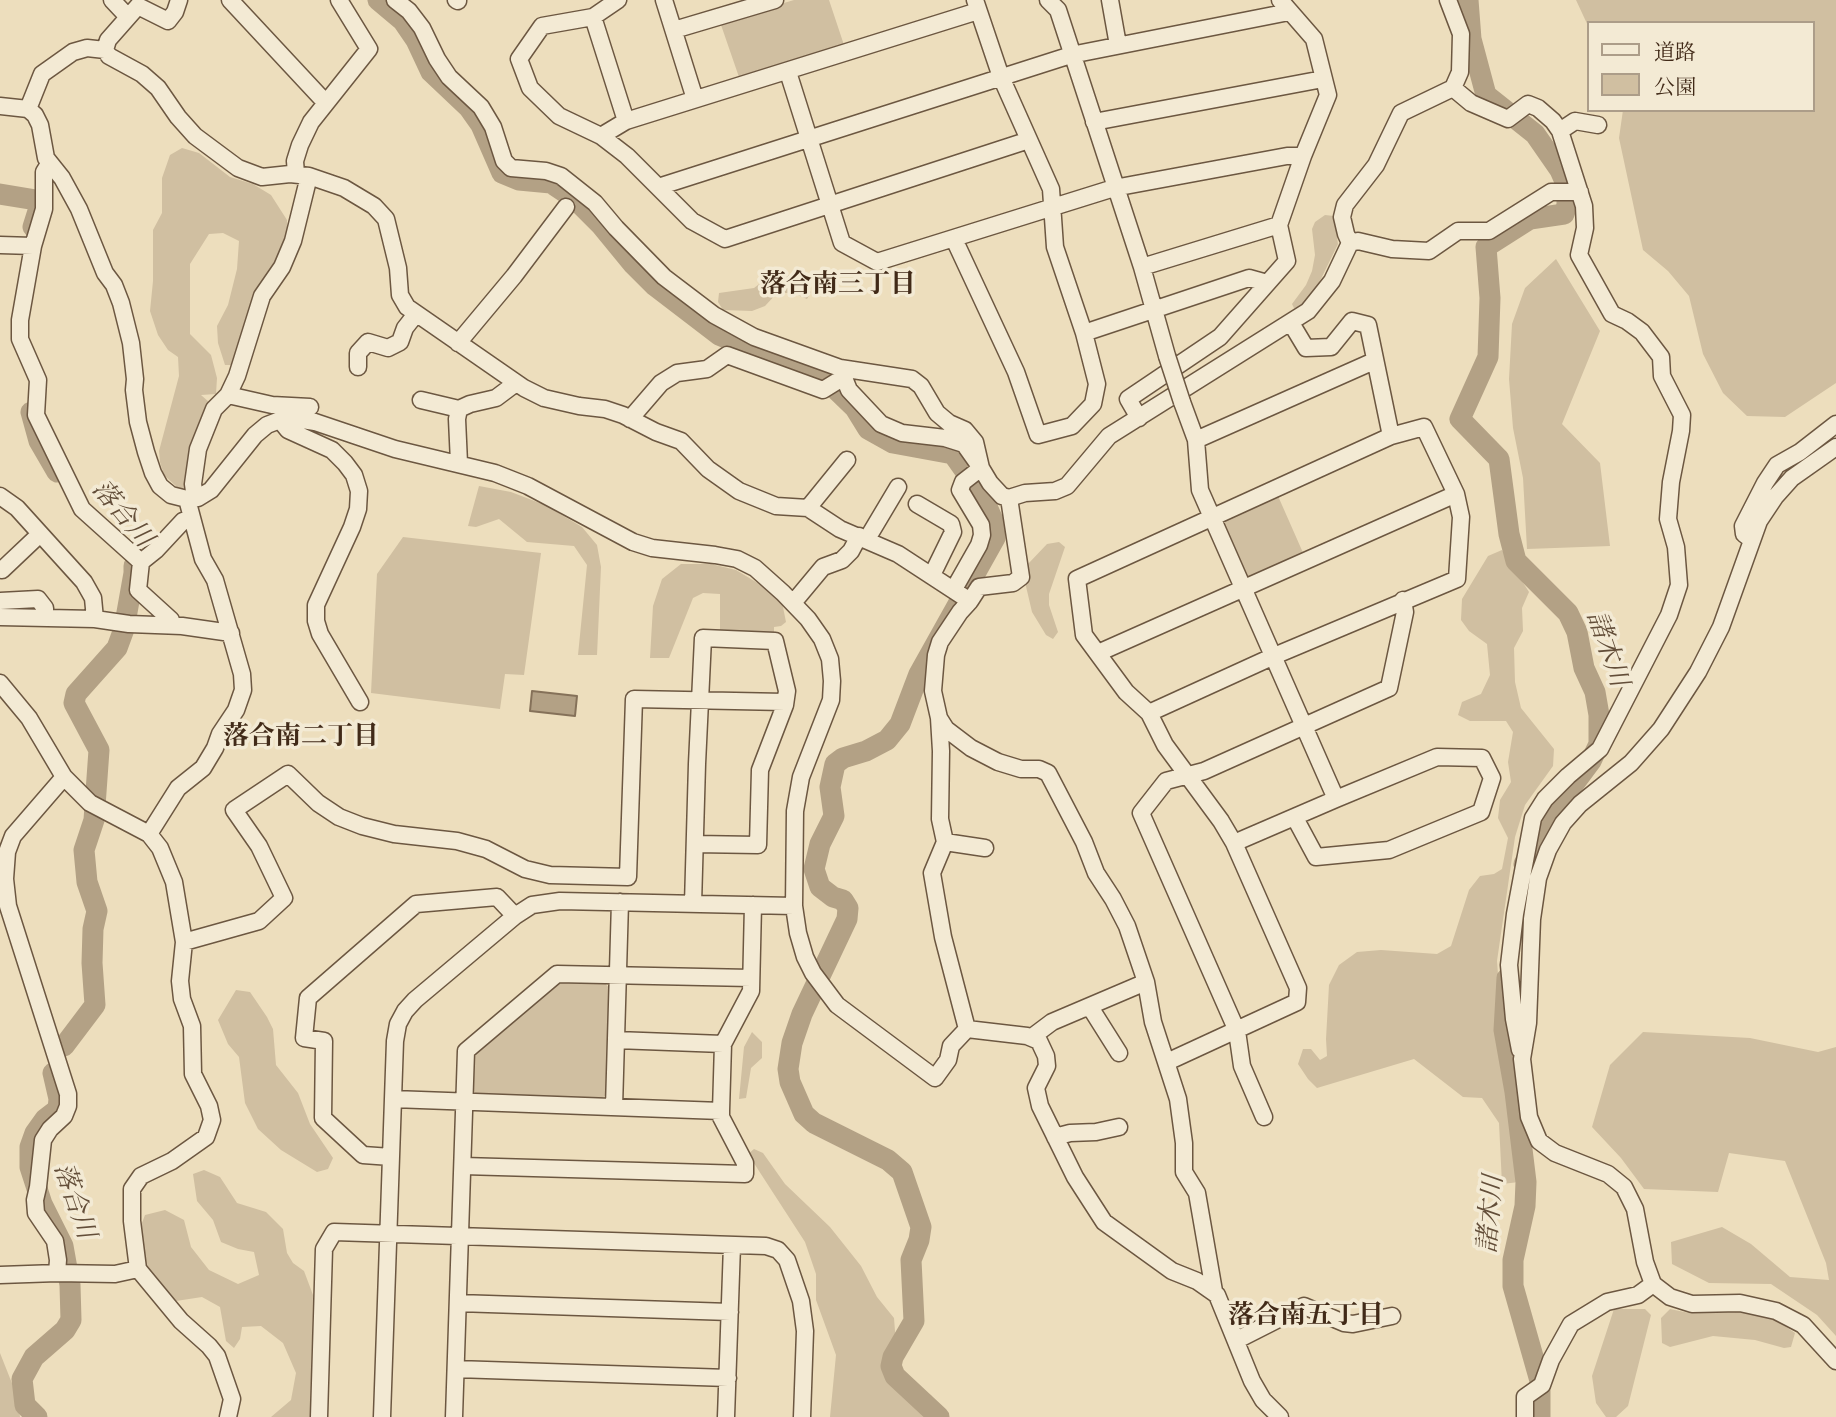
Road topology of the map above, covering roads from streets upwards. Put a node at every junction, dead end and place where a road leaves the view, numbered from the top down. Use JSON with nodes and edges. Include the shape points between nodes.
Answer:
{"nodes":[{"id":1,"x":112,"y":0,"type":"edge"},
{"id":2,"x":179,"y":0,"type":"edge"},
{"id":3,"x":230,"y":0,"type":"edge"},
{"id":4,"x":339,"y":0,"type":"edge"},
{"id":5,"x":395,"y":0,"type":"edge"},
{"id":6,"x":618,"y":0,"type":"edge"},
{"id":7,"x":664,"y":0,"type":"edge"},
{"id":8,"x":775,"y":0,"type":"edge"},
{"id":9,"x":1110,"y":0,"type":"edge"},
{"id":10,"x":1448,"y":0,"type":"edge"},
{"id":11,"x":1055,"y":4,"type":"edge"},
{"id":12,"x":976,"y":5,"type":"edge"},
{"id":13,"x":1284,"y":6,"type":"edge"},
{"id":14,"x":128,"y":17,"type":"junction"},
{"id":15,"x":593,"y":17,"type":"junction"},
{"id":16,"x":674,"y":30,"type":"junction"},
{"id":17,"x":1118,"y":46,"type":"junction"},
{"id":18,"x":105,"y":50,"type":"junction"},
{"id":19,"x":1071,"y":55,"type":"junction"},
{"id":20,"x":788,"y":72,"type":"junction"},
{"id":21,"x":1001,"y":77,"type":"junction"},
{"id":22,"x":1323,"y":79,"type":"junction"},
{"id":23,"x":1453,"y":88,"type":"junction"},
{"id":24,"x":695,"y":99,"type":"junction"},
{"id":25,"x":326,"y":102,"type":"junction"},
{"id":26,"x":0,"y":106,"type":"edge"},
{"id":27,"x":27,"y":109,"type":"junction"},
{"id":28,"x":626,"y":121,"type":"junction"},
{"id":29,"x":1094,"y":122,"type":"junction"},
{"id":30,"x":1598,"y":125,"type":"dead end"},
{"id":31,"x":1560,"y":131,"type":"junction"},
{"id":32,"x":601,"y":136,"type":"junction"},
{"id":33,"x":809,"y":138,"type":"junction"},
{"id":34,"x":1029,"y":140,"type":"junction"},
{"id":35,"x":1303,"y":156,"type":"junction"},
{"id":36,"x":49,"y":164,"type":"junction"},
{"id":37,"x":302,"y":175,"type":"junction"},
{"id":38,"x":658,"y":187,"type":"junction"},
{"id":39,"x":1114,"y":188,"type":"junction"},
{"id":40,"x":1580,"y":192,"type":"junction"},
{"id":41,"x":830,"y":204,"type":"junction"},
{"id":42,"x":1052,"y":206,"type":"junction"},
{"id":43,"x":566,"y":207,"type":"dead end"},
{"id":44,"x":1279,"y":225,"type":"junction"},
{"id":45,"x":954,"y":239,"type":"junction"},
{"id":46,"x":1350,"y":243,"type":"junction"},
{"id":47,"x":0,"y":245,"type":"edge"},
{"id":48,"x":33,"y":246,"type":"junction"},
{"id":49,"x":1142,"y":267,"type":"junction"},
{"id":50,"x":1267,"y":283,"type":"junction"},
{"id":51,"x":1154,"y":309,"type":"junction"},
{"id":52,"x":416,"y":314,"type":"junction"},
{"id":53,"x":1291,"y":323,"type":"junction"},
{"id":54,"x":1084,"y":333,"type":"junction"},
{"id":55,"x":458,"y":343,"type":"junction"},
{"id":56,"x":1374,"y":361,"type":"junction"},
{"id":57,"x":358,"y":367,"type":"dead end"},
{"id":58,"x":838,"y":378,"type":"junction"},
{"id":59,"x":516,"y":383,"type":"junction"},
{"id":60,"x":228,"y":395,"type":"junction"},
{"id":61,"x":421,"y":400,"type":"dead end"},
{"id":62,"x":272,"y":405,"type":"junction"},
{"id":63,"x":310,"y":407,"type":"dead end"},
{"id":64,"x":459,"y":409,"type":"junction"},
{"id":65,"x":1139,"y":418,"type":"junction"},
{"id":66,"x":630,"y":419,"type":"junction"},
{"id":67,"x":277,"y":421,"type":"junction"},
{"id":68,"x":1836,"y":425,"type":"edge"},
{"id":69,"x":1391,"y":436,"type":"junction"},
{"id":70,"x":1196,"y":440,"type":"junction"},
{"id":71,"x":1836,"y":447,"type":"edge"},
{"id":72,"x":847,"y":460,"type":"dead end"},
{"id":73,"x":459,"y":464,"type":"junction"},
{"id":74,"x":972,"y":475,"type":"junction"},
{"id":75,"x":898,"y":487,"type":"dead end"},
{"id":76,"x":1456,"y":494,"type":"junction"},
{"id":77,"x":0,"y":496,"type":"edge"},
{"id":78,"x":1009,"y":498,"type":"junction"},
{"id":79,"x":191,"y":499,"type":"junction"},
{"id":80,"x":917,"y":504,"type":"dead end"},
{"id":81,"x":808,"y":508,"type":"junction"},
{"id":82,"x":191,"y":518,"type":"junction"},
{"id":83,"x":1213,"y":518,"type":"junction"},
{"id":84,"x":40,"y":534,"type":"junction"},
{"id":85,"x":863,"y":538,"type":"junction"},
{"id":86,"x":1752,"y":540,"type":"junction"},
{"id":87,"x":141,"y":562,"type":"junction"},
{"id":88,"x":2,"y":570,"type":"dead end"},
{"id":89,"x":932,"y":575,"type":"junction"},
{"id":90,"x":1243,"y":587,"type":"junction"},
{"id":91,"x":961,"y":595,"type":"junction"},
{"id":92,"x":1403,"y":600,"type":"junction"},
{"id":93,"x":0,"y":601,"type":"edge"},
{"id":94,"x":793,"y":603,"type":"junction"},
{"id":95,"x":0,"y":617,"type":"edge"},
{"id":96,"x":45,"y":618,"type":"junction"},
{"id":97,"x":95,"y":619,"type":"junction"},
{"id":98,"x":172,"y":625,"type":"junction"},
{"id":99,"x":231,"y":633,"type":"junction"},
{"id":100,"x":1098,"y":653,"type":"junction"},
{"id":101,"x":1274,"y":656,"type":"junction"},
{"id":102,"x":0,"y":683,"type":"edge"},
{"id":103,"x":700,"y":700,"type":"junction"},
{"id":104,"x":360,"y":702,"type":"dead end"},
{"id":105,"x":785,"y":702,"type":"junction"},
{"id":106,"x":1149,"y":713,"type":"junction"},
{"id":107,"x":939,"y":718,"type":"junction"},
{"id":108,"x":1305,"y":726,"type":"junction"},
{"id":109,"x":1188,"y":774,"type":"junction"},
{"id":110,"x":64,"y":777,"type":"junction"},
{"id":111,"x":1336,"y":799,"type":"junction"},
{"id":112,"x":1295,"y":818,"type":"junction"},
{"id":113,"x":149,"y":835,"type":"junction"},
{"id":114,"x":945,"y":842,"type":"junction"},
{"id":115,"x":1234,"y":843,"type":"junction"},
{"id":116,"x":695,"y":844,"type":"junction"},
{"id":117,"x":985,"y":848,"type":"dead end"},
{"id":118,"x":620,"y":902,"type":"junction"},
{"id":119,"x":693,"y":904,"type":"junction"},
{"id":120,"x":753,"y":905,"type":"junction"},
{"id":121,"x":794,"y":906,"type":"junction"},
{"id":122,"x":515,"y":916,"type":"junction"},
{"id":123,"x":184,"y":942,"type":"junction"},
{"id":124,"x":617,"y":975,"type":"junction"},
{"id":125,"x":751,"y":978,"type":"junction"},
{"id":126,"x":1146,"y":982,"type":"junction"},
{"id":127,"x":1090,"y":1007,"type":"junction"},
{"id":128,"x":967,"y":1029,"type":"junction"},
{"id":129,"x":1237,"y":1031,"type":"junction"},
{"id":130,"x":1032,"y":1037,"type":"junction"},
{"id":131,"x":616,"y":1040,"type":"junction"},
{"id":132,"x":723,"y":1044,"type":"junction"},
{"id":133,"x":1119,"y":1053,"type":"dead end"},
{"id":134,"x":1522,"y":1059,"type":"junction"},
{"id":135,"x":1167,"y":1062,"type":"junction"},
{"id":136,"x":393,"y":1099,"type":"junction"},
{"id":137,"x":465,"y":1102,"type":"junction"},
{"id":138,"x":614,"y":1107,"type":"junction"},
{"id":139,"x":721,"y":1111,"type":"junction"},
{"id":140,"x":1264,"y":1117,"type":"dead end"},
{"id":141,"x":1119,"y":1126,"type":"dead end"},
{"id":142,"x":1055,"y":1137,"type":"junction"},
{"id":143,"x":391,"y":1157,"type":"junction"},
{"id":144,"x":463,"y":1166,"type":"junction"},
{"id":145,"x":388,"y":1234,"type":"junction"},
{"id":146,"x":460,"y":1236,"type":"junction"},
{"id":147,"x":732,"y":1245,"type":"junction"},
{"id":148,"x":138,"y":1269,"type":"junction"},
{"id":149,"x":57,"y":1273,"type":"junction"},
{"id":150,"x":0,"y":1275,"type":"edge"},
{"id":151,"x":1653,"y":1284,"type":"junction"},
{"id":152,"x":1214,"y":1291,"type":"junction"},
{"id":153,"x":458,"y":1303,"type":"junction"},
{"id":154,"x":730,"y":1312,"type":"junction"},
{"id":155,"x":1392,"y":1316,"type":"dead end"},
{"id":156,"x":1237,"y":1340,"type":"junction"},
{"id":157,"x":1836,"y":1361,"type":"edge"},
{"id":158,"x":456,"y":1369,"type":"junction"},
{"id":159,"x":727,"y":1378,"type":"junction"},
{"id":160,"x":228,"y":1417,"type":"edge"},
{"id":161,"x":319,"y":1417,"type":"edge"},
{"id":162,"x":382,"y":1417,"type":"edge"},
{"id":163,"x":454,"y":1417,"type":"edge"},
{"id":164,"x":726,"y":1417,"type":"edge"},
{"id":165,"x":802,"y":1417,"type":"edge"},
{"id":166,"x":1280,"y":1417,"type":"edge"},
{"id":167,"x":1525,"y":1417,"type":"edge"}],
"edges":[{"from":1,"to":14,"type":"street"},
{"from":2,"to":14,"type":"street","via":[[168,21],[138,6]]},
{"from":3,"to":25,"type":"street"},
{"from":4,"to":25,"type":"street","via":[[369,49]]},
{"from":5,"to":58,"type":"street","via":[[422,28],[449,77],[481,107],[511,168],[561,176],[595,202],[664,277],[713,315]]},
{"from":6,"to":15,"type":"street"},
{"from":7,"to":16,"type":"street"},
{"from":8,"to":16,"type":"street"},
{"from":9,"to":17,"type":"street"},
{"from":10,"to":23,"type":"street","via":[[1462,50]]},
{"from":11,"to":19,"type":"street"},
{"from":12,"to":20,"type":"street"},
{"from":12,"to":21,"type":"street"},
{"from":13,"to":17,"type":"street"},
{"from":13,"to":22,"type":"street","via":[[1314,39]]},
{"from":14,"to":18,"type":"street"},
{"from":15,"to":28,"type":"street"},
{"from":15,"to":32,"type":"street","via":[[542,26],[519,59],[530,88],[559,116]]},
{"from":16,"to":24,"type":"street"},
{"from":17,"to":19,"type":"street"},
{"from":18,"to":27,"type":"street","via":[[72,52],[42,74]]},
{"from":18,"to":37,"type":"street","via":[[150,81],[195,136],[238,168],[262,177]]},
{"from":19,"to":21,"type":"street"},
{"from":19,"to":29,"type":"street"},
{"from":20,"to":24,"type":"street"},
{"from":20,"to":33,"type":"street"},
{"from":21,"to":33,"type":"street"},
{"from":21,"to":34,"type":"street"},
{"from":22,"to":29,"type":"street"},
{"from":22,"to":35,"type":"street","via":[[1328,95]]},
{"from":23,"to":31,"type":"street","via":[[1471,103],[1508,119],[1528,104],[1538,108]]},
{"from":23,"to":46,"type":"street","via":[[1401,113],[1376,165],[1345,205],[1342,217]]},
{"from":24,"to":28,"type":"street"},
{"from":25,"to":37,"type":"street","via":[[300,145],[295,161]]},
{"from":26,"to":27,"type":"street"},
{"from":27,"to":36,"type":"street","via":[[40,125]]},
{"from":28,"to":32,"type":"street"},
{"from":29,"to":39,"type":"street"},
{"from":30,"to":31,"type":"street","via":[[1575,121]]},
{"from":31,"to":40,"type":"street"},
{"from":32,"to":38,"type":"street"},
{"from":33,"to":38,"type":"street"},
{"from":33,"to":41,"type":"street"},
{"from":34,"to":41,"type":"street"},
{"from":34,"to":42,"type":"street","via":[[1051,189]]},
{"from":35,"to":39,"type":"street"},
{"from":35,"to":44,"type":"street"},
{"from":36,"to":48,"type":"street","via":[[44,172],[44,209]]},
{"from":36,"to":79,"type":"street","via":[[62,177],[79,209],[121,303],[131,343],[138,422],[153,473],[171,495]]},
{"from":37,"to":52,"type":"street","via":[[344,188],[386,219],[400,295]]},
{"from":37,"to":60,"type":"street","via":[[293,241],[262,296]]},
{"from":38,"to":41,"type":"street","via":[[692,220],[724,239]]},
{"from":39,"to":42,"type":"street"},
{"from":39,"to":49,"type":"street"},
{"from":40,"to":46,"type":"street","via":[[1551,192],[1489,231],[1458,231],[1429,251],[1392,249],[1358,240]]},
{"from":40,"to":134,"type":"street","via":[[1585,228],[1579,255],[1612,314],[1642,332],[1661,357],[1662,376],[1682,415],[1668,519],[1679,585],[1669,615],[1600,750],[1545,799],[1534,818],[1508,965]]},
{"from":41,"to":45,"type":"street","via":[[842,243],[877,262]]},
{"from":42,"to":45,"type":"street"},
{"from":42,"to":54,"type":"street","via":[[1055,247]]},
{"from":43,"to":55,"type":"street"},
{"from":44,"to":49,"type":"street"},
{"from":44,"to":50,"type":"street","via":[[1287,261]]},
{"from":45,"to":54,"type":"street","via":[[1016,372],[1038,435],[1072,426],[1093,404],[1097,384]]},
{"from":46,"to":53,"type":"street","via":[[1321,298]]},
{"from":47,"to":48,"type":"street"},
{"from":48,"to":87,"type":"street","via":[[20,340],[38,380],[36,415],[82,509]]},
{"from":49,"to":51,"type":"street"},
{"from":50,"to":51,"type":"street","via":[[1249,278]]},
{"from":50,"to":65,"type":"street","via":[[1220,337],[1129,399]]},
{"from":51,"to":54,"type":"street"},
{"from":51,"to":70,"type":"street","bridge":true},
{"from":52,"to":55,"type":"street"},
{"from":52,"to":57,"type":"street","via":[[400,341],[388,348],[368,342],[358,354]]},
{"from":53,"to":56,"type":"street","via":[[1306,348],[1331,347],[1352,321],[1368,325]]},
{"from":53,"to":65,"type":"street"},
{"from":55,"to":59,"type":"street"},
{"from":56,"to":69,"type":"street"},
{"from":56,"to":70,"type":"street"},
{"from":58,"to":66,"type":"street","via":[[823,390],[727,355],[707,369],[677,373],[661,383]]},
{"from":58,"to":74,"type":"street","via":[[881,424],[902,433],[964,444]]},
{"from":58,"to":74,"type":"street","via":[[912,379],[937,413],[975,442]]},
{"from":59,"to":64,"type":"street","via":[[496,398]]},
{"from":59,"to":66,"type":"street","via":[[544,398],[605,409]]},
{"from":60,"to":62,"type":"street"},
{"from":60,"to":79,"type":"street","via":[[214,409],[198,449]]},
{"from":61,"to":64,"type":"street"},
{"from":62,"to":63,"type":"street"},
{"from":62,"to":67,"type":"street"},
{"from":64,"to":73,"type":"street"},
{"from":65,"to":78,"type":"street","via":[[1109,436],[1067,486]]},
{"from":66,"to":81,"type":"street","via":[[681,441],[739,491],[776,506]]},
{"from":67,"to":73,"type":"street","via":[[315,422],[395,449]]},
{"from":67,"to":79,"type":"street","via":[[255,435],[211,489]]},
{"from":67,"to":104,"type":"street","via":[[332,450],[349,469],[359,491],[352,527],[316,605],[316,621]]},
{"from":68,"to":86,"type":"street","via":[[1777,465],[1743,526]]},
{"from":69,"to":76,"type":"street","via":[[1424,427]]},
{"from":69,"to":83,"type":"street"},
{"from":70,"to":83,"type":"street","via":[[1200,490]]},
{"from":71,"to":86,"type":"street","via":[[1792,478],[1759,521]]},
{"from":72,"to":81,"type":"street"},
{"from":73,"to":94,"type":"street","via":[[528,485],[633,542],[737,559],[755,568]]},
{"from":74,"to":78,"type":"street"},
{"from":74,"to":91,"type":"street","via":[[960,490],[982,535]]},
{"from":75,"to":85,"type":"street"},
{"from":76,"to":90,"type":"street"},
{"from":76,"to":92,"type":"street","via":[[1461,517],[1457,579]]},
{"from":77,"to":84,"type":"street"},
{"from":78,"to":91,"type":"street","via":[[1021,577]]},
{"from":79,"to":82,"type":"street"},
{"from":80,"to":89,"type":"street","via":[[951,524],[953,532]]},
{"from":81,"to":85,"type":"street"},
{"from":82,"to":87,"type":"street"},
{"from":82,"to":99,"type":"street"},
{"from":83,"to":90,"type":"street"},
{"from":83,"to":100,"type":"street","via":[[1077,579],[1084,635]]},
{"from":84,"to":88,"type":"street"},
{"from":84,"to":97,"type":"street","via":[[84,582],[93,598]]},
{"from":85,"to":89,"type":"street"},
{"from":85,"to":94,"type":"street","via":[[842,560],[823,567]]},
{"from":86,"to":134,"type":"street","via":[[1721,627],[1661,729],[1631,763],[1580,804],[1548,850],[1532,919]]},
{"from":87,"to":98,"type":"street","via":[[138,590]]},
{"from":89,"to":91,"type":"street"},
{"from":90,"to":100,"type":"street"},
{"from":90,"to":101,"type":"street"},
{"from":91,"to":107,"type":"street","via":[[960,611],[936,655],[933,691]]},
{"from":92,"to":101,"type":"street"},
{"from":92,"to":108,"type":"street","via":[[1405,611],[1389,688]]},
{"from":93,"to":96,"type":"street","via":[[38,599],[46,608]]},
{"from":94,"to":121,"type":"street","via":[[822,639],[832,681],[831,700],[797,795]]},
{"from":95,"to":96,"type":"street"},
{"from":96,"to":97,"type":"street"},
{"from":97,"to":98,"type":"street"},
{"from":98,"to":99,"type":"street"},
{"from":99,"to":113,"type":"street","via":[[242,674],[243,691],[236,710],[203,768],[178,788]]},
{"from":100,"to":106,"type":"street","via":[[1126,692]]},
{"from":101,"to":106,"type":"street"},
{"from":101,"to":108,"type":"street"},
{"from":102,"to":110,"type":"street","via":[[29,718]]},
{"from":103,"to":105,"type":"street"},
{"from":103,"to":105,"type":"street","via":[[703,638],[775,641],[787,691]]},
{"from":103,"to":116,"type":"street"},
{"from":103,"to":123,"type":"street","via":[[634,699],[628,877],[550,875],[457,841],[362,826],[318,803],[288,774],[234,810],[259,846],[284,898],[259,921]]},
{"from":105,"to":116,"type":"street","via":[[760,771],[758,845]]},
{"from":106,"to":109,"type":"street","via":[[1165,745]]},
{"from":107,"to":114,"type":"street","via":[[940,818]]},
{"from":107,"to":126,"type":"street","via":[[971,748],[998,762],[1048,773],[1127,926]]},
{"from":108,"to":109,"type":"street"},
{"from":108,"to":111,"type":"street"},
{"from":109,"to":115,"type":"street"},
{"from":109,"to":129,"type":"street","via":[[1167,781],[1141,813]]},
{"from":110,"to":113,"type":"street","via":[[95,805]]},
{"from":110,"to":149,"type":"street","via":[[13,836],[5,878],[8,906],[68,1094],[64,1116],[43,1140],[35,1200],[36,1213],[55,1241]]},
{"from":111,"to":112,"type":"street"},
{"from":111,"to":112,"type":"street","via":[[1437,757],[1482,758],[1492,778],[1481,812],[1389,850],[1315,857]]},
{"from":112,"to":115,"type":"street"},
{"from":113,"to":123,"type":"street","via":[[160,848],[174,882]]},
{"from":114,"to":117,"type":"street"},
{"from":114,"to":128,"type":"street","via":[[932,873]]},
{"from":115,"to":129,"type":"street","via":[[1298,988],[1297,1002]]},
{"from":116,"to":119,"type":"street"},
{"from":118,"to":119,"type":"street"},
{"from":118,"to":122,"type":"street","via":[[546,901]]},
{"from":118,"to":124,"type":"street"},
{"from":119,"to":120,"type":"street"},
{"from":120,"to":121,"type":"street"},
{"from":120,"to":125,"type":"street"},
{"from":121,"to":128,"type":"street","via":[[805,957],[837,1004],[935,1078],[948,1060],[951,1046]]},
{"from":122,"to":136,"type":"street","via":[[405,1011],[395,1041]]},
{"from":122,"to":143,"type":"street","via":[[497,897],[416,904],[308,998],[304,1038],[324,1041],[323,1118],[363,1155]]},
{"from":123,"to":148,"type":"street","via":[[180,981],[192,1026],[193,1074],[212,1120],[205,1137],[141,1176],[132,1189]]},
{"from":124,"to":125,"type":"street"},
{"from":124,"to":131,"type":"street"},
{"from":124,"to":137,"type":"street","via":[[557,974],[466,1051]]},
{"from":125,"to":132,"type":"street","via":[[751,991]]},
{"from":126,"to":127,"type":"street"},
{"from":126,"to":135,"type":"street"},
{"from":127,"to":130,"type":"street","via":[[1052,1022]]},
{"from":127,"to":133,"type":"street"},
{"from":128,"to":130,"type":"street"},
{"from":129,"to":135,"type":"street"},
{"from":129,"to":140,"type":"street","via":[[1242,1066]]},
{"from":130,"to":142,"type":"street","via":[[1046,1056],[1047,1066],[1036,1088]]},
{"from":131,"to":132,"type":"street"},
{"from":131,"to":138,"type":"street"},
{"from":132,"to":139,"type":"street"},
{"from":134,"to":151,"type":"street","via":[[1529,1117],[1539,1141],[1555,1153],[1608,1174],[1624,1187],[1635,1209]]},
{"from":135,"to":152,"type":"street","via":[[1178,1100],[1184,1172],[1197,1193]]},
{"from":136,"to":137,"type":"street"},
{"from":136,"to":143,"type":"street"},
{"from":137,"to":138,"type":"street"},
{"from":137,"to":144,"type":"street"},
{"from":138,"to":139,"type":"street"},
{"from":139,"to":144,"type":"street","via":[[745,1163],[745,1174]]},
{"from":141,"to":142,"type":"street"},
{"from":142,"to":152,"type":"street","via":[[1104,1222],[1172,1271]]},
{"from":143,"to":145,"type":"street"},
{"from":144,"to":146,"type":"street"},
{"from":145,"to":146,"type":"street"},
{"from":145,"to":161,"type":"street","via":[[334,1232],[324,1248]]},
{"from":145,"to":162,"type":"street"},
{"from":146,"to":147,"type":"street"},
{"from":146,"to":153,"type":"street"},
{"from":147,"to":154,"type":"street"},
{"from":147,"to":165,"type":"street","via":[[766,1246],[787,1260],[805,1331]]},
{"from":148,"to":149,"type":"street","via":[[115,1274]]},
{"from":148,"to":160,"type":"street","via":[[217,1356],[232,1399]]},
{"from":149,"to":150,"type":"street"},
{"from":151,"to":157,"type":"street","via":[[1670,1297],[1692,1304],[1740,1303],[1776,1311],[1803,1325]]},
{"from":151,"to":167,"type":"street","via":[[1638,1295],[1607,1302],[1571,1324],[1550,1360],[1542,1385],[1525,1397]]},
{"from":152,"to":156,"type":"street"},
{"from":153,"to":154,"type":"street"},
{"from":153,"to":158,"type":"street"},
{"from":154,"to":159,"type":"street"},
{"from":155,"to":156,"type":"street","via":[[1344,1323],[1304,1306]]},
{"from":156,"to":166,"type":"street","via":[[1263,1400]]},
{"from":158,"to":159,"type":"street"},
{"from":158,"to":163,"type":"street"},
{"from":159,"to":164,"type":"street"}]}
